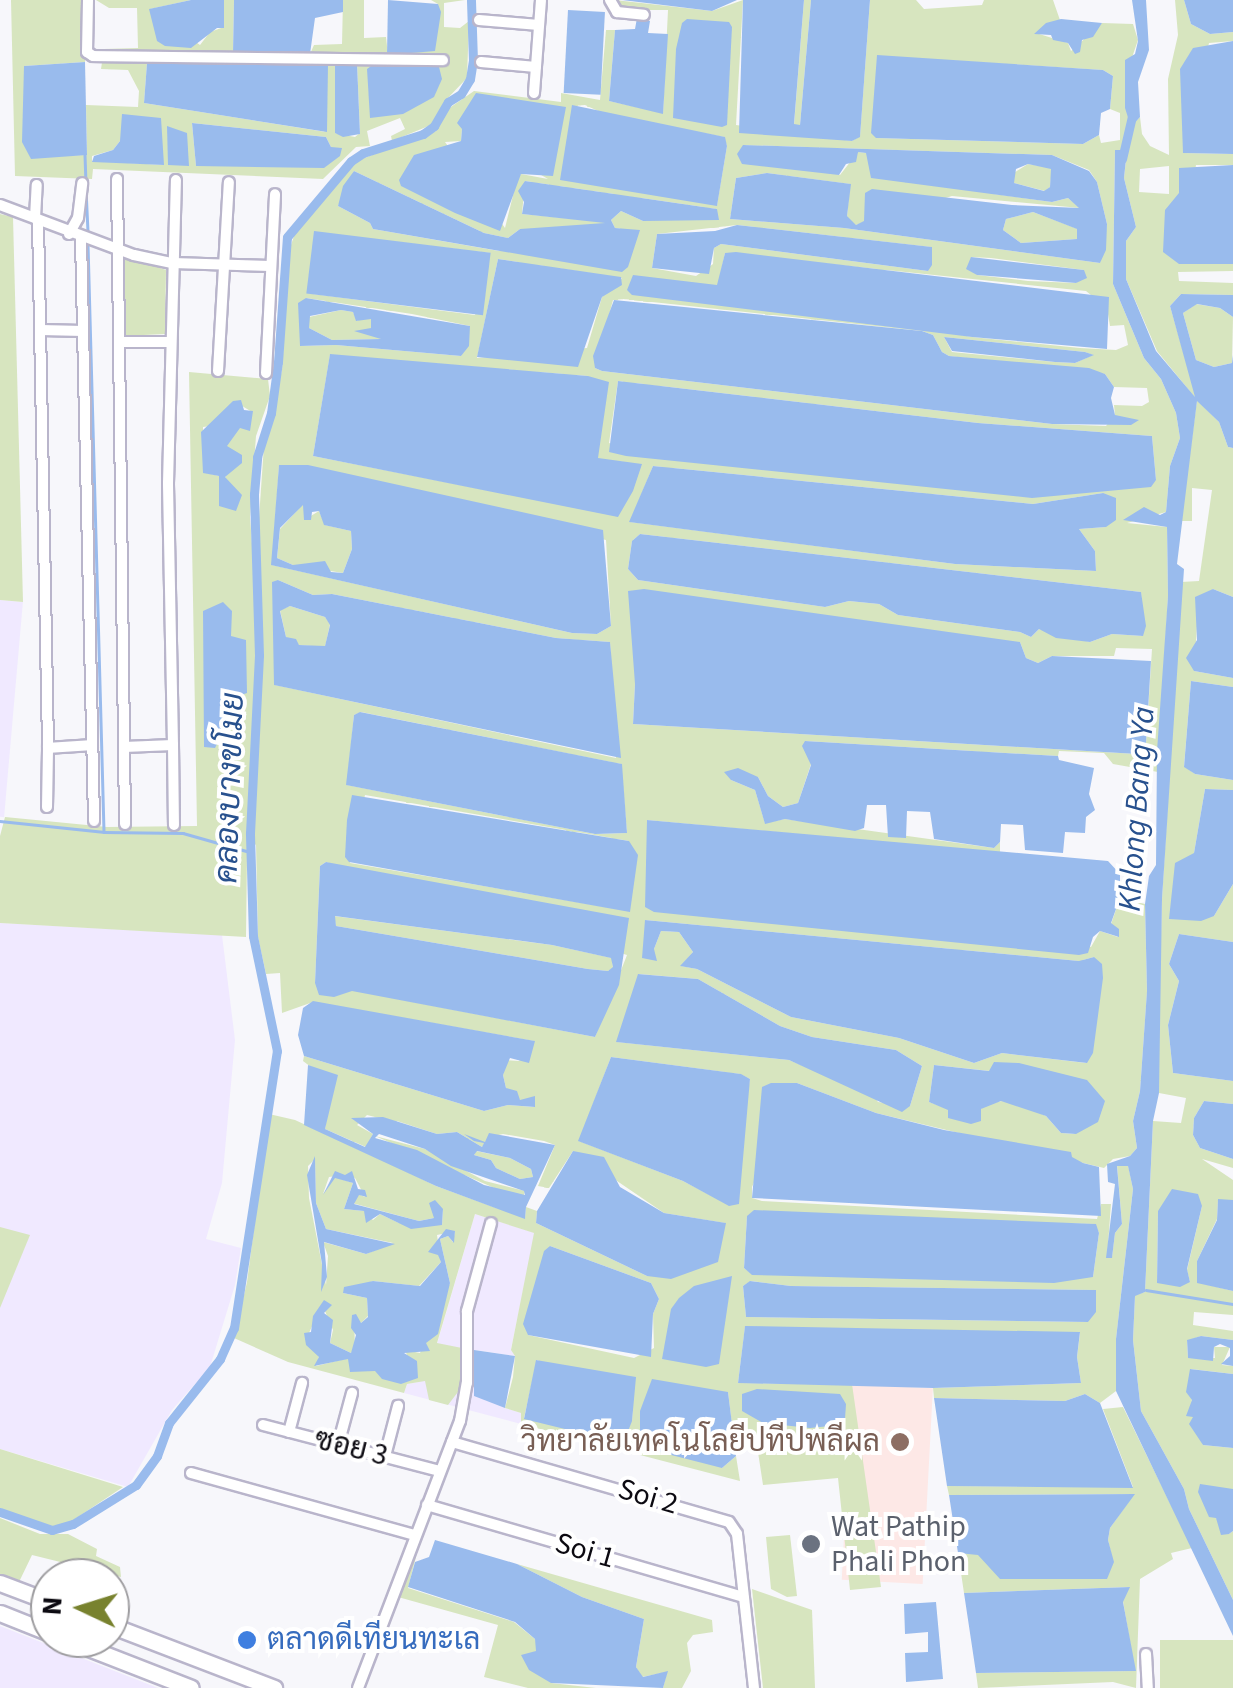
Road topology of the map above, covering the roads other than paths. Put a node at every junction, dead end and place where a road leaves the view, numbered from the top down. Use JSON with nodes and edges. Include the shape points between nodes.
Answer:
{"nodes":[{"id":1,"x":88,"y":0,"type":"edge"},
{"id":2,"x":541,"y":0,"type":"edge"},
{"id":3,"x":610,"y":0,"type":"edge"},
{"id":4,"x":644,"y":16,"type":"dead end"},
{"id":5,"x":479,"y":20,"type":"dead end"},
{"id":6,"x":540,"y":25,"type":"junction"},
{"id":7,"x":443,"y":60,"type":"dead end"},
{"id":8,"x":481,"y":62,"type":"dead end"},
{"id":9,"x":536,"y":67,"type":"junction"},
{"id":10,"x":534,"y":94,"type":"dead end"},
{"id":11,"x":117,"y":179,"type":"dead end"},
{"id":12,"x":176,"y":180,"type":"dead end"},
{"id":13,"x":229,"y":182,"type":"dead end"},
{"id":14,"x":82,"y":183,"type":"dead end"},
{"id":15,"x":37,"y":185,"type":"dead end"},
{"id":16,"x":275,"y":194,"type":"dead end"},
{"id":17,"x":0,"y":205,"type":"edge"},
{"id":18,"x":37,"y":219,"type":"junction"},
{"id":19,"x":69,"y":234,"type":"junction"},
{"id":20,"x":86,"y":240,"type":"junction"},
{"id":21,"x":118,"y":249,"type":"junction"},
{"id":22,"x":173,"y":263,"type":"junction"},
{"id":23,"x":223,"y":266,"type":"junction"},
{"id":24,"x":270,"y":266,"type":"junction"},
{"id":25,"x":41,"y":330,"type":"junction"},
{"id":26,"x":82,"y":331,"type":"junction"},
{"id":27,"x":119,"y":342,"type":"junction"},
{"id":28,"x":169,"y":342,"type":"junction"},
{"id":29,"x":218,"y":371,"type":"dead end"},
{"id":30,"x":266,"y":373,"type":"dead end"},
{"id":31,"x":92,"y":745,"type":"junction"},
{"id":32,"x":173,"y":745,"type":"junction"},
{"id":33,"x":124,"y":747,"type":"junction"},
{"id":34,"x":48,"y":748,"type":"junction"},
{"id":35,"x":47,"y":808,"type":"dead end"},
{"id":36,"x":94,"y":821,"type":"dead end"},
{"id":37,"x":125,"y":824,"type":"dead end"},
{"id":38,"x":174,"y":825,"type":"dead end"},
{"id":39,"x":491,"y":1222,"type":"dead end"},
{"id":40,"x":302,"y":1384,"type":"dead end"},
{"id":41,"x":352,"y":1392,"type":"dead end"},
{"id":42,"x":398,"y":1406,"type":"dead end"},
{"id":43,"x":262,"y":1424,"type":"dead end"},
{"id":44,"x":288,"y":1432,"type":"junction"},
{"id":45,"x":452,"y":1442,"type":"junction"},
{"id":46,"x":338,"y":1445,"type":"junction"},
{"id":47,"x":385,"y":1456,"type":"junction"},
{"id":48,"x":440,"y":1471,"type":"junction"},
{"id":49,"x":191,"y":1473,"type":"dead end"},
{"id":50,"x":426,"y":1504,"type":"junction"},
{"id":51,"x":415,"y":1535,"type":"junction"},
{"id":52,"x":0,"y":1583,"type":"edge"},
{"id":53,"x":30,"y":1596,"type":"edge"},
{"id":54,"x":744,"y":1596,"type":"junction"},
{"id":55,"x":0,"y":1613,"type":"edge"},
{"id":56,"x":30,"y":1625,"type":"edge"},
{"id":57,"x":130,"y":1633,"type":"edge"},
{"id":58,"x":1146,"y":1654,"type":"dead end"},
{"id":59,"x":114,"y":1658,"type":"edge"},
{"id":60,"x":1148,"y":1687,"type":"edge"},
{"id":61,"x":191,"y":1688,"type":"edge"},
{"id":62,"x":274,"y":1688,"type":"edge"},
{"id":63,"x":358,"y":1688,"type":"edge"},
{"id":64,"x":754,"y":1688,"type":"edge"},
{"id":65,"x":1161,"y":1688,"type":"edge"}],
"edges":[{"from":1,"to":7,"type":"street","via":[[92,56]]},
{"from":2,"to":6,"type":"street"},
{"from":3,"to":4,"type":"street","via":[[616,12]]},
{"from":5,"to":6,"type":"street"},
{"from":6,"to":9,"type":"street"},
{"from":8,"to":9,"type":"street"},
{"from":9,"to":10,"type":"street"},
{"from":11,"to":21,"type":"street"},
{"from":12,"to":22,"type":"street"},
{"from":13,"to":23,"type":"street"},
{"from":14,"to":19,"type":"street"},
{"from":15,"to":18,"type":"street"},
{"from":16,"to":24,"type":"street"},
{"from":17,"to":18,"type":"street"},
{"from":18,"to":19,"type":"street"},
{"from":18,"to":25,"type":"street"},
{"from":19,"to":20,"type":"street"},
{"from":20,"to":21,"type":"street"},
{"from":20,"to":26,"type":"street"},
{"from":21,"to":22,"type":"street"},
{"from":21,"to":27,"type":"street"},
{"from":22,"to":23,"type":"street"},
{"from":22,"to":28,"type":"street"},
{"from":23,"to":24,"type":"street"},
{"from":23,"to":29,"type":"street"},
{"from":24,"to":30,"type":"street"},
{"from":25,"to":26,"type":"street"},
{"from":25,"to":34,"type":"street"},
{"from":26,"to":31,"type":"street"},
{"from":27,"to":28,"type":"street"},
{"from":27,"to":33,"type":"street"},
{"from":28,"to":32,"type":"street"},
{"from":31,"to":34,"type":"street"},
{"from":31,"to":36,"type":"street"},
{"from":32,"to":33,"type":"street"},
{"from":32,"to":38,"type":"street"},
{"from":33,"to":37,"type":"street"},
{"from":34,"to":35,"type":"street"},
{"from":39,"to":45,"type":"street","via":[[468,1310],[466,1399]]},
{"from":40,"to":44,"type":"street"},
{"from":41,"to":46,"type":"street"},
{"from":42,"to":47,"type":"street"},
{"from":43,"to":44,"type":"street","name":"ซอย 3"},
{"from":44,"to":46,"type":"street","name":"ซอย 3"},
{"from":45,"to":48,"type":"street"},
{"from":45,"to":54,"type":"street","name":"Soi 2","via":[[728,1522],[737,1534]]},
{"from":46,"to":47,"type":"street","name":"ซอย 3"},
{"from":47,"to":48,"type":"street","name":"ซอย 3"},
{"from":48,"to":50,"type":"street"},
{"from":49,"to":51,"type":"street"},
{"from":50,"to":51,"type":"street"},
{"from":50,"to":54,"type":"street","name":"Soi 1"},
{"from":51,"to":63,"type":"street"},
{"from":52,"to":53,"type":"main road"},
{"from":54,"to":64,"type":"street"},
{"from":55,"to":56,"type":"main road"},
{"from":57,"to":62,"type":"main road"},
{"from":58,"to":60,"type":"street"},
{"from":59,"to":61,"type":"main road"},
{"from":60,"to":65,"type":"street"}]}
